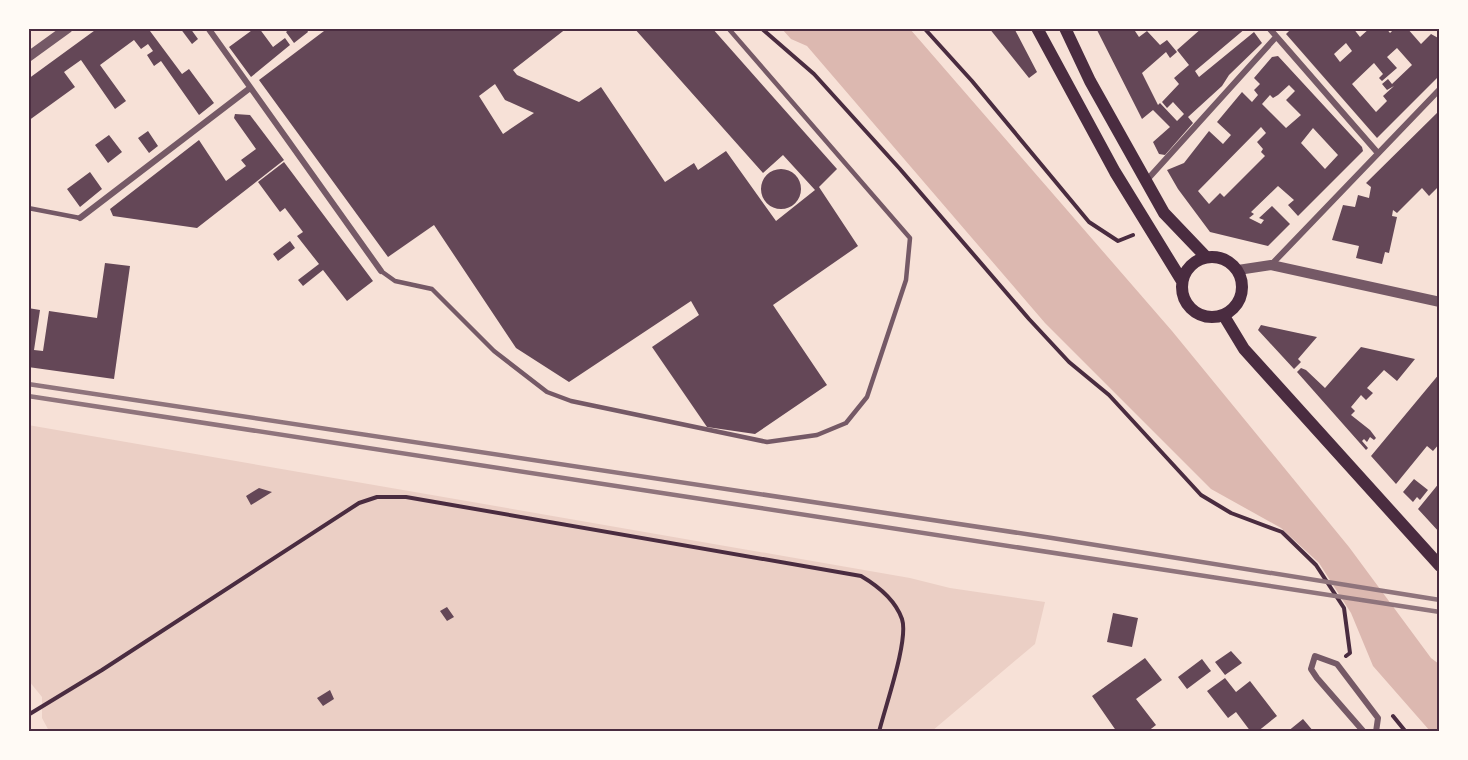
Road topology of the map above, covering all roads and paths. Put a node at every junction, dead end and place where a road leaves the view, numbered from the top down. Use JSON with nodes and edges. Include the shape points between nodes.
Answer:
{"nodes":[{"id":1,"x":68,"y":28,"type":"edge"},
{"id":2,"x":208,"y":28,"type":"edge"},
{"id":3,"x":728,"y":28,"type":"edge"},
{"id":4,"x":760,"y":28,"type":"edge"},
{"id":5,"x":924,"y":28,"type":"edge"},
{"id":6,"x":1037,"y":28,"type":"edge"},
{"id":7,"x":1065,"y":28,"type":"edge"},
{"id":8,"x":1269,"y":28,"type":"edge"},
{"id":9,"x":1276,"y":37,"type":"junction"},
{"id":10,"x":28,"y":57,"type":"edge"},
{"id":11,"x":250,"y":87,"type":"junction"},
{"id":12,"x":1440,"y":89,"type":"edge"},
{"id":13,"x":1377,"y":152,"type":"junction"},
{"id":14,"x":1146,"y":182,"type":"junction"},
{"id":15,"x":28,"y":208,"type":"edge"},
{"id":16,"x":81,"y":218,"type":"joint"},
{"id":17,"x":1149,"y":225,"type":"junction"},
{"id":18,"x":1206,"y":257,"type":"junction"},
{"id":19,"x":1271,"y":265,"type":"junction"},
{"id":20,"x":1238,"y":270,"type":"junction"},
{"id":21,"x":381,"y":271,"type":"joint"},
{"id":22,"x":1182,"y":281,"type":"junction"},
{"id":23,"x":1440,"y":302,"type":"edge"},
{"id":24,"x":1224,"y":316,"type":"junction"},
{"id":25,"x":1440,"y":566,"type":"edge"},
{"id":26,"x":1337,"y":664,"type":"junction"},
{"id":27,"x":28,"y":715,"type":"edge"},
{"id":28,"x":879,"y":732,"type":"edge"},
{"id":29,"x":1364,"y":732,"type":"edge"},
{"id":30,"x":1376,"y":732,"type":"edge"}],
"edges":[{"from":1,"to":10,"type":"street"},
{"from":2,"to":11,"type":"street"},
{"from":3,"to":21,"type":"lane","via":[[910,238],[906,280],[867,397],[846,423],[817,435],[766,442],[571,401],[547,392],[494,351],[432,289],[395,281]]},
{"from":4,"to":26,"type":"path","via":[[814,74],[1029,319],[1069,362],[1109,395],[1201,495],[1231,513],[1281,532],[1316,565],[1344,608],[1350,653]]},
{"from":5,"to":17,"type":"path","via":[[1089,222],[1118,241]]},
{"from":6,"to":17,"type":"main road","via":[[1115,172]]},
{"from":7,"to":14,"type":"main road"},
{"from":8,"to":9,"type":"street"},
{"from":9,"to":13,"type":"street"},
{"from":9,"to":14,"type":"street"},
{"from":11,"to":16,"type":"street"},
{"from":11,"to":21,"type":"street"},
{"from":12,"to":13,"type":"street"},
{"from":13,"to":19,"type":"street"},
{"from":14,"to":18,"type":"main road","via":[[1164,213]]},
{"from":15,"to":16,"type":"lane"},
{"from":17,"to":22,"type":"main road"},
{"from":18,"to":20,"type":"main road","via":[[1224,259]]},
{"from":18,"to":22,"type":"main road","via":[[1191,265]]},
{"from":19,"to":20,"type":"street"},
{"from":19,"to":23,"type":"street"},
{"from":20,"to":24,"type":"main road","via":[[1243,289],[1241,299]]},
{"from":22,"to":24,"type":"main road","via":[[1184,300],[1190,309],[1208,318]]},
{"from":24,"to":25,"type":"main road","via":[[1244,349]]},
{"from":26,"to":29,"type":"street","via":[[1314,656],[1311,669]]},
{"from":26,"to":30,"type":"street","via":[[1378,718]]},
{"from":27,"to":28,"type":"path","via":[[359,502],[377,497],[405,497],[861,576],[882,588],[902,618],[904,636]]}]}
